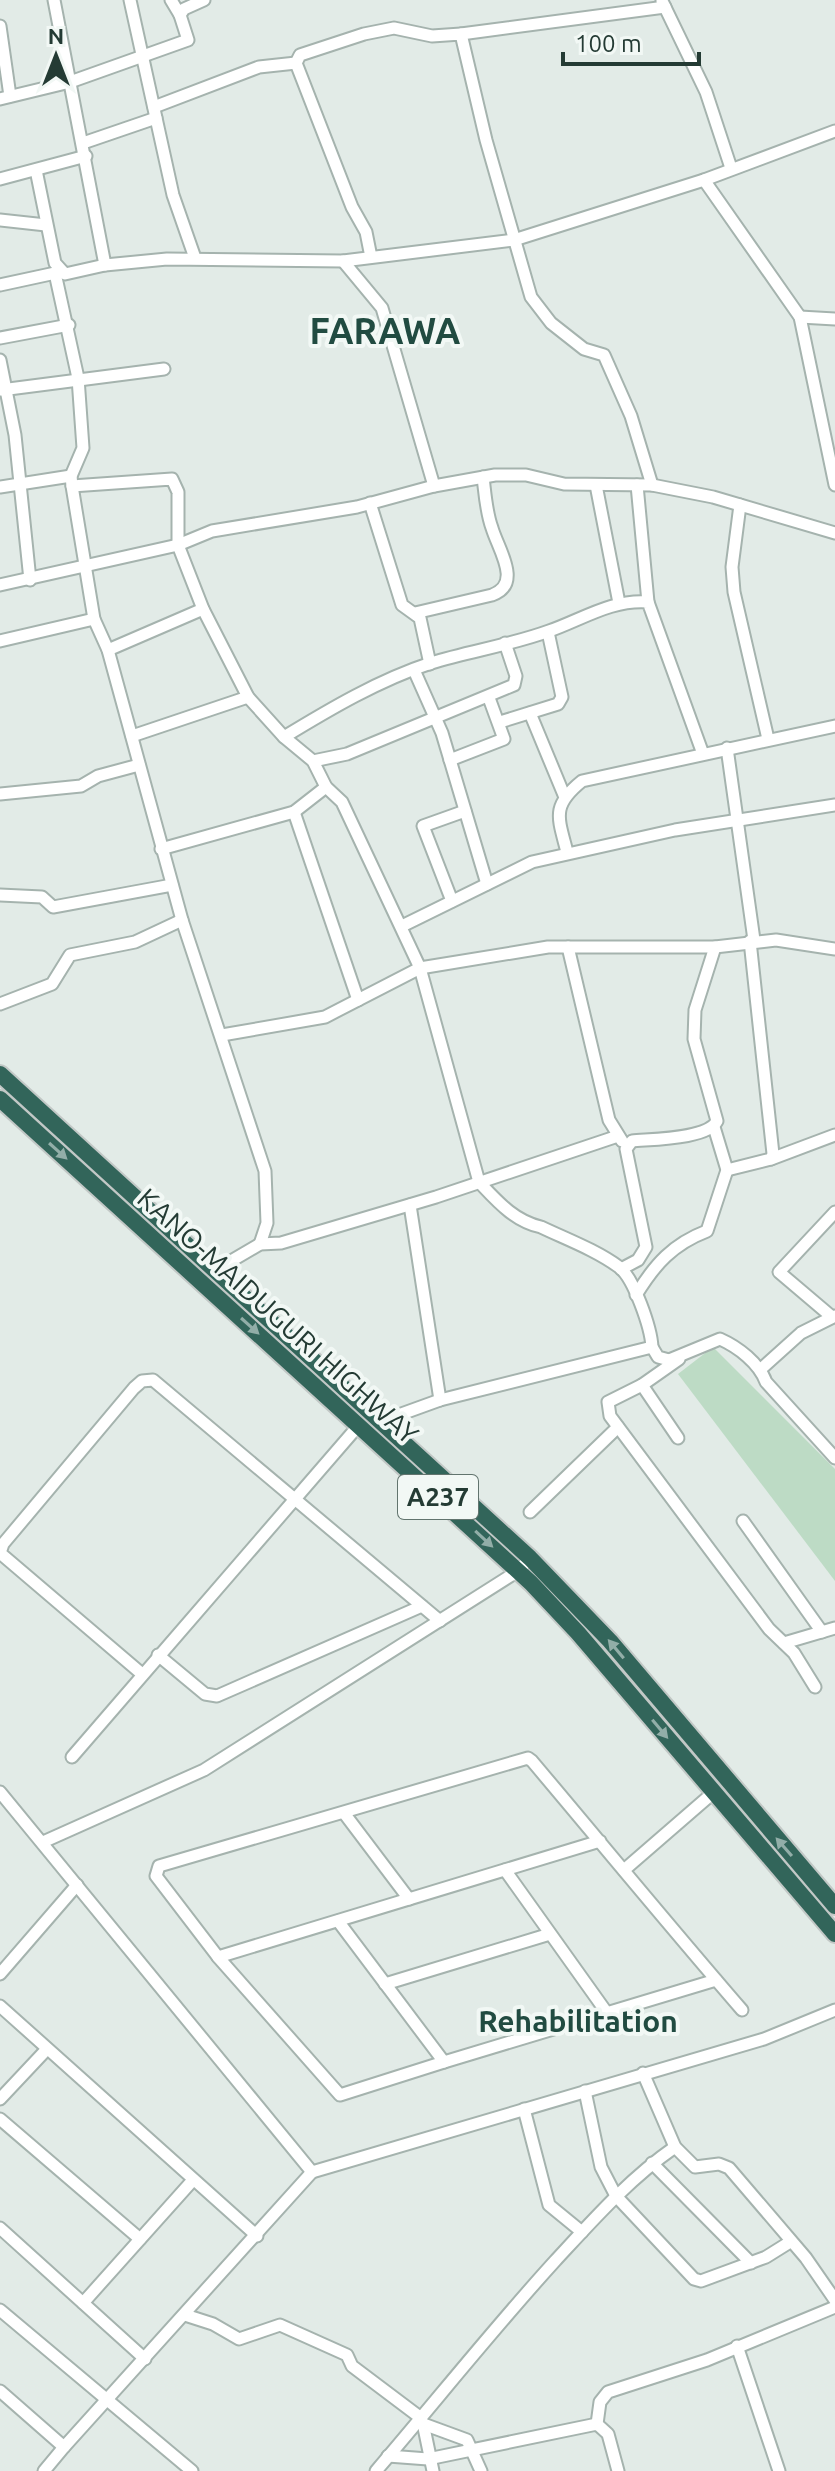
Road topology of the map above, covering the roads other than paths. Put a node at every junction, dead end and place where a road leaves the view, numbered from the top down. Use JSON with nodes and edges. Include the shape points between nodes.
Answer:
{"nodes":[{"id":1,"x":54,"y":0,"type":"edge"},
{"id":2,"x":130,"y":0,"type":"edge"},
{"id":3,"x":171,"y":0,"type":"edge"},
{"id":4,"x":204,"y":0,"type":"edge"},
{"id":5,"x":663,"y":4,"type":"edge"},
{"id":6,"x":180,"y":15,"type":"junction"},
{"id":7,"x":0,"y":29,"type":"edge"},
{"id":8,"x":461,"y":34,"type":"junction"},
{"id":9,"x":141,"y":56,"type":"junction"},
{"id":10,"x":296,"y":63,"type":"junction"},
{"id":11,"x":70,"y":82,"type":"junction"},
{"id":12,"x":5,"y":97,"type":"edge"},
{"id":13,"x":155,"y":113,"type":"junction"},
{"id":14,"x":835,"y":131,"type":"edge"},
{"id":15,"x":83,"y":143,"type":"junction"},
{"id":16,"x":86,"y":156,"type":"junction"},
{"id":17,"x":731,"y":168,"type":"junction"},
{"id":18,"x":36,"y":170,"type":"junction"},
{"id":19,"x":0,"y":179,"type":"edge"},
{"id":20,"x":704,"y":180,"type":"junction"},
{"id":21,"x":0,"y":220,"type":"edge"},
{"id":22,"x":46,"y":225,"type":"junction"},
{"id":23,"x":514,"y":240,"type":"junction"},
{"id":24,"x":371,"y":257,"type":"junction"},
{"id":25,"x":195,"y":258,"type":"junction"},
{"id":26,"x":343,"y":261,"type":"junction"},
{"id":27,"x":105,"y":265,"type":"junction"},
{"id":28,"x":58,"y":272,"type":"junction"},
{"id":29,"x":0,"y":285,"type":"edge"},
{"id":30,"x":800,"y":317,"type":"junction"},
{"id":31,"x":835,"y":319,"type":"edge"},
{"id":32,"x":69,"y":325,"type":"junction"},
{"id":33,"x":0,"y":338,"type":"edge"},
{"id":34,"x":0,"y":360,"type":"edge"},
{"id":35,"x":164,"y":369,"type":"dead end"},
{"id":36,"x":78,"y":378,"type":"junction"},
{"id":37,"x":4,"y":389,"type":"edge"},
{"id":38,"x":831,"y":442,"type":"edge"},
{"id":39,"x":483,"y":477,"type":"junction"},
{"id":40,"x":71,"y":481,"type":"junction"},
{"id":41,"x":20,"y":485,"type":"junction"},
{"id":42,"x":596,"y":485,"type":"junction"},
{"id":43,"x":637,"y":485,"type":"junction"},
{"id":44,"x":652,"y":485,"type":"junction"},
{"id":45,"x":835,"y":485,"type":"edge"},
{"id":46,"x":434,"y":486,"type":"junction"},
{"id":47,"x":0,"y":487,"type":"edge"},
{"id":48,"x":370,"y":503,"type":"junction"},
{"id":49,"x":740,"y":505,"type":"junction"},
{"id":50,"x":835,"y":533,"type":"edge"},
{"id":51,"x":178,"y":545,"type":"junction"},
{"id":52,"x":85,"y":567,"type":"junction"},
{"id":53,"x":30,"y":580,"type":"junction"},
{"id":54,"x":0,"y":585,"type":"edge"},
{"id":55,"x":648,"y":602,"type":"junction"},
{"id":56,"x":619,"y":603,"type":"junction"},
{"id":57,"x":203,"y":609,"type":"junction"},
{"id":58,"x":415,"y":613,"type":"junction"},
{"id":59,"x":94,"y":619,"type":"junction"},
{"id":60,"x":548,"y":632,"type":"junction"},
{"id":61,"x":0,"y":641,"type":"edge"},
{"id":62,"x":505,"y":643,"type":"junction"},
{"id":63,"x":108,"y":650,"type":"junction"},
{"id":64,"x":430,"y":664,"type":"junction"},
{"id":65,"x":414,"y":670,"type":"junction"},
{"id":66,"x":248,"y":697,"type":"junction"},
{"id":67,"x":489,"y":698,"type":"junction"},
{"id":68,"x":530,"y":713,"type":"junction"},
{"id":69,"x":434,"y":717,"type":"junction"},
{"id":70,"x":500,"y":722,"type":"junction"},
{"id":71,"x":835,"y":726,"type":"edge"},
{"id":72,"x":132,"y":736,"type":"junction"},
{"id":73,"x":284,"y":737,"type":"junction"},
{"id":74,"x":768,"y":739,"type":"junction"},
{"id":75,"x":727,"y":748,"type":"junction"},
{"id":76,"x":703,"y":754,"type":"junction"},
{"id":77,"x":450,"y":760,"type":"junction"},
{"id":78,"x":313,"y":761,"type":"junction"},
{"id":79,"x":139,"y":765,"type":"junction"},
{"id":80,"x":326,"y":787,"type":"junction"},
{"id":81,"x":0,"y":794,"type":"edge"},
{"id":82,"x":564,"y":795,"type":"junction"},
{"id":83,"x":835,"y":805,"type":"edge"},
{"id":84,"x":465,"y":811,"type":"junction"},
{"id":85,"x":294,"y":812,"type":"junction"},
{"id":86,"x":738,"y":822,"type":"junction"},
{"id":87,"x":161,"y":849,"type":"junction"},
{"id":88,"x":567,"y":852,"type":"junction"},
{"id":89,"x":487,"y":884,"type":"junction"},
{"id":90,"x":172,"y":885,"type":"junction"},
{"id":91,"x":0,"y":895,"type":"edge"},
{"id":92,"x":452,"y":901,"type":"junction"},
{"id":93,"x":182,"y":920,"type":"junction"},
{"id":94,"x":402,"y":926,"type":"junction"},
{"id":95,"x":752,"y":940,"type":"junction"},
{"id":96,"x":568,"y":947,"type":"junction"},
{"id":97,"x":715,"y":947,"type":"junction"},
{"id":98,"x":835,"y":949,"type":"edge"},
{"id":99,"x":420,"y":968,"type":"junction"},
{"id":100,"x":358,"y":1000,"type":"junction"},
{"id":101,"x":0,"y":1004,"type":"edge"},
{"id":102,"x":222,"y":1035,"type":"junction"},
{"id":103,"x":0,"y":1074,"type":"edge"},
{"id":104,"x":0,"y":1099,"type":"edge"},
{"id":105,"x":714,"y":1127,"type":"junction"},
{"id":106,"x":835,"y":1135,"type":"edge"},
{"id":107,"x":618,"y":1136,"type":"junction"},
{"id":108,"x":626,"y":1149,"type":"junction"},
{"id":109,"x":771,"y":1159,"type":"junction"},
{"id":110,"x":727,"y":1170,"type":"junction"},
{"id":111,"x":479,"y":1182,"type":"junction"},
{"id":112,"x":410,"y":1205,"type":"junction"},
{"id":113,"x":835,"y":1212,"type":"edge"},
{"id":114,"x":260,"y":1244,"type":"junction"},
{"id":115,"x":621,"y":1269,"type":"junction"},
{"id":116,"x":214,"y":1271,"type":"junction"},
{"id":117,"x":636,"y":1295,"type":"junction"},
{"id":118,"x":834,"y":1316,"type":"edge"},
{"id":119,"x":652,"y":1347,"type":"junction"},
{"id":120,"x":686,"y":1354,"type":"junction"},
{"id":121,"x":761,"y":1369,"type":"junction"},
{"id":122,"x":642,"y":1385,"type":"junction"},
{"id":123,"x":440,"y":1400,"type":"junction"},
{"id":124,"x":382,"y":1421,"type":"junction"},
{"id":125,"x":359,"y":1425,"type":"junction"},
{"id":126,"x":618,"y":1427,"type":"junction"},
{"id":127,"x":678,"y":1438,"type":"dead end"},
{"id":128,"x":835,"y":1458,"type":"edge"},
{"id":129,"x":295,"y":1498,"type":"junction"},
{"id":130,"x":530,"y":1512,"type":"dead end"},
{"id":131,"x":743,"y":1521,"type":"dead end"},
{"id":132,"x":530,"y":1558,"type":"junction"},
{"id":133,"x":518,"y":1571,"type":"junction"},
{"id":134,"x":422,"y":1606,"type":"junction"},
{"id":135,"x":440,"y":1621,"type":"junction"},
{"id":136,"x":835,"y":1628,"type":"edge"},
{"id":137,"x":822,"y":1632,"type":"junction"},
{"id":138,"x":784,"y":1643,"type":"junction"},
{"id":139,"x":158,"y":1655,"type":"junction"},
{"id":140,"x":142,"y":1674,"type":"junction"},
{"id":141,"x":815,"y":1687,"type":"dead end"},
{"id":142,"x":72,"y":1757,"type":"dead end"},
{"id":143,"x":0,"y":1792,"type":"edge"},
{"id":144,"x":714,"y":1792,"type":"junction"},
{"id":145,"x":344,"y":1813,"type":"junction"},
{"id":146,"x":600,"y":1841,"type":"junction"},
{"id":147,"x":43,"y":1842,"type":"junction"},
{"id":148,"x":505,"y":1870,"type":"junction"},
{"id":149,"x":624,"y":1870,"type":"junction"},
{"id":150,"x":77,"y":1885,"type":"junction"},
{"id":151,"x":409,"y":1899,"type":"junction"},
{"id":152,"x":835,"y":1906,"type":"edge"},
{"id":153,"x":338,"y":1921,"type":"junction"},
{"id":154,"x":550,"y":1934,"type":"junction"},
{"id":155,"x":835,"y":1934,"type":"edge"},
{"id":156,"x":218,"y":1957,"type":"junction"},
{"id":157,"x":0,"y":1974,"type":"edge"},
{"id":158,"x":716,"y":1980,"type":"junction"},
{"id":159,"x":385,"y":1984,"type":"junction"},
{"id":160,"x":0,"y":2006,"type":"edge"},
{"id":161,"x":742,"y":2010,"type":"dead end"},
{"id":162,"x":835,"y":2010,"type":"edge"},
{"id":163,"x":607,"y":2013,"type":"junction"},
{"id":164,"x":47,"y":2049,"type":"junction"},
{"id":165,"x":444,"y":2062,"type":"junction"},
{"id":166,"x":643,"y":2073,"type":"junction"},
{"id":167,"x":585,"y":2091,"type":"junction"},
{"id":168,"x":0,"y":2099,"type":"edge"},
{"id":169,"x":524,"y":2109,"type":"junction"},
{"id":170,"x":0,"y":2119,"type":"edge"},
{"id":171,"x":675,"y":2147,"type":"junction"},
{"id":172,"x":652,"y":2163,"type":"junction"},
{"id":173,"x":312,"y":2172,"type":"junction"},
{"id":174,"x":193,"y":2180,"type":"junction"},
{"id":175,"x":616,"y":2196,"type":"junction"},
{"id":176,"x":0,"y":2228,"type":"edge"},
{"id":177,"x":582,"y":2232,"type":"junction"},
{"id":178,"x":257,"y":2236,"type":"junction"},
{"id":179,"x":140,"y":2239,"type":"junction"},
{"id":180,"x":790,"y":2242,"type":"junction"},
{"id":181,"x":751,"y":2263,"type":"junction"},
{"id":182,"x":835,"y":2300,"type":"edge"},
{"id":183,"x":83,"y":2303,"type":"junction"},
{"id":184,"x":835,"y":2307,"type":"edge"},
{"id":185,"x":0,"y":2310,"type":"edge"},
{"id":186,"x":185,"y":2315,"type":"junction"},
{"id":187,"x":737,"y":2346,"type":"junction"},
{"id":188,"x":145,"y":2359,"type":"junction"},
{"id":189,"x":0,"y":2391,"type":"edge"},
{"id":190,"x":107,"y":2401,"type":"junction"},
{"id":191,"x":421,"y":2421,"type":"junction"},
{"id":192,"x":597,"y":2424,"type":"junction"},
{"id":193,"x":64,"y":2447,"type":"junction"},
{"id":194,"x":473,"y":2449,"type":"junction"},
{"id":195,"x":388,"y":2456,"type":"junction"},
{"id":196,"x":430,"y":2465,"type":"edge"},
{"id":197,"x":44,"y":2471,"type":"edge"},
{"id":198,"x":192,"y":2471,"type":"edge"},
{"id":199,"x":376,"y":2471,"type":"edge"},
{"id":200,"x":481,"y":2471,"type":"edge"},
{"id":201,"x":618,"y":2471,"type":"edge"},
{"id":202,"x":779,"y":2471,"type":"edge"}],
"edges":[{"from":1,"to":11,"type":"street"},
{"from":2,"to":9,"type":"street"},
{"from":3,"to":6,"type":"street"},
{"from":4,"to":6,"type":"street"},
{"from":5,"to":8,"type":"street"},
{"from":5,"to":17,"type":"street","via":[[706,92]]},
{"from":6,"to":9,"type":"street","via":[[188,40]]},
{"from":7,"to":12,"type":"street"},
{"from":8,"to":10,"type":"street","via":[[432,36],[394,28],[300,55]]},
{"from":8,"to":23,"type":"street"},
{"from":9,"to":11,"type":"street"},
{"from":9,"to":13,"type":"street"},
{"from":10,"to":13,"type":"street","via":[[259,67]]},
{"from":10,"to":24,"type":"street","via":[[366,232]]},
{"from":11,"to":12,"type":"street"},
{"from":11,"to":15,"type":"street"},
{"from":13,"to":15,"type":"street"},
{"from":13,"to":25,"type":"street","via":[[173,195]]},
{"from":14,"to":17,"type":"street"},
{"from":15,"to":16,"type":"street"},
{"from":16,"to":18,"type":"street"},
{"from":16,"to":27,"type":"street"},
{"from":17,"to":20,"type":"street"},
{"from":18,"to":19,"type":"street"},
{"from":18,"to":22,"type":"street"},
{"from":20,"to":23,"type":"street"},
{"from":20,"to":30,"type":"street"},
{"from":21,"to":22,"type":"street"},
{"from":22,"to":28,"type":"street"},
{"from":23,"to":24,"type":"street"},
{"from":23,"to":44,"type":"street","via":[[531,297],[551,323],[584,349],[604,355],[631,416]]},
{"from":24,"to":26,"type":"street"},
{"from":25,"to":26,"type":"street"},
{"from":25,"to":27,"type":"street"},
{"from":26,"to":46,"type":"street","via":[[382,308]]},
{"from":27,"to":28,"type":"street"},
{"from":28,"to":29,"type":"street"},
{"from":28,"to":32,"type":"street"},
{"from":30,"to":31,"type":"street"},
{"from":30,"to":38,"type":"street"},
{"from":32,"to":33,"type":"street"},
{"from":32,"to":36,"type":"street"},
{"from":34,"to":37,"type":"street"},
{"from":35,"to":36,"type":"street"},
{"from":36,"to":37,"type":"street"},
{"from":36,"to":40,"type":"street","via":[[83,448]]},
{"from":37,"to":41,"type":"street"},
{"from":38,"to":45,"type":"street"},
{"from":39,"to":42,"type":"street","via":[[526,475]]},
{"from":39,"to":46,"type":"street"},
{"from":39,"to":58,"type":"street","via":[[491,527],[506,562],[502,591]]},
{"from":40,"to":41,"type":"street"},
{"from":40,"to":51,"type":"street","via":[[172,479],[178,492]]},
{"from":40,"to":52,"type":"street"},
{"from":41,"to":47,"type":"street"},
{"from":41,"to":53,"type":"street"},
{"from":42,"to":43,"type":"street"},
{"from":42,"to":56,"type":"street"},
{"from":43,"to":44,"type":"street"},
{"from":43,"to":55,"type":"street"},
{"from":44,"to":49,"type":"street"},
{"from":46,"to":48,"type":"street"},
{"from":48,"to":51,"type":"street","via":[[212,531]]},
{"from":48,"to":58,"type":"street","via":[[402,605]]},
{"from":49,"to":50,"type":"street"},
{"from":49,"to":74,"type":"street","via":[[734,592]]},
{"from":51,"to":52,"type":"street"},
{"from":51,"to":57,"type":"street"},
{"from":52,"to":53,"type":"street"},
{"from":52,"to":59,"type":"street"},
{"from":53,"to":54,"type":"street"},
{"from":55,"to":56,"type":"street"},
{"from":55,"to":76,"type":"street"},
{"from":56,"to":60,"type":"street"},
{"from":57,"to":63,"type":"street"},
{"from":57,"to":66,"type":"street"},
{"from":58,"to":64,"type":"street"},
{"from":59,"to":61,"type":"street"},
{"from":59,"to":63,"type":"street"},
{"from":60,"to":62,"type":"street"},
{"from":60,"to":68,"type":"street","via":[[562,697],[558,704]]},
{"from":62,"to":64,"type":"street"},
{"from":62,"to":67,"type":"street","via":[[514,685]]},
{"from":63,"to":72,"type":"street"},
{"from":64,"to":65,"type":"street"},
{"from":65,"to":69,"type":"street"},
{"from":65,"to":73,"type":"street","via":[[331,708]]},
{"from":66,"to":72,"type":"street"},
{"from":66,"to":73,"type":"street"},
{"from":67,"to":69,"type":"street"},
{"from":67,"to":70,"type":"street"},
{"from":68,"to":70,"type":"street"},
{"from":68,"to":82,"type":"street"},
{"from":69,"to":77,"type":"street"},
{"from":69,"to":78,"type":"street","via":[[347,754]]},
{"from":70,"to":77,"type":"street","via":[[504,739]]},
{"from":71,"to":74,"type":"street"},
{"from":72,"to":79,"type":"street"},
{"from":73,"to":78,"type":"street"},
{"from":74,"to":75,"type":"street"},
{"from":75,"to":76,"type":"street"},
{"from":75,"to":86,"type":"street"},
{"from":76,"to":82,"type":"street","via":[[582,781]]},
{"from":77,"to":84,"type":"street"},
{"from":78,"to":80,"type":"street"},
{"from":79,"to":81,"type":"street","via":[[81,786]]},
{"from":79,"to":87,"type":"street"},
{"from":80,"to":85,"type":"street"},
{"from":80,"to":94,"type":"street","via":[[342,802]]},
{"from":82,"to":88,"type":"street","via":[[557,814]]},
{"from":83,"to":86,"type":"street"},
{"from":84,"to":89,"type":"street"},
{"from":84,"to":92,"type":"street","via":[[423,826]]},
{"from":85,"to":87,"type":"street"},
{"from":85,"to":100,"type":"street"},
{"from":86,"to":88,"type":"street"},
{"from":86,"to":95,"type":"street"},
{"from":87,"to":90,"type":"street"},
{"from":88,"to":89,"type":"street"},
{"from":89,"to":92,"type":"street"},
{"from":90,"to":91,"type":"street","via":[[53,907],[42,897]]},
{"from":90,"to":93,"type":"street"},
{"from":92,"to":94,"type":"street"},
{"from":93,"to":101,"type":"street","via":[[135,942],[70,955],[52,984]]},
{"from":93,"to":102,"type":"street"},
{"from":94,"to":99,"type":"street"},
{"from":95,"to":97,"type":"street"},
{"from":95,"to":98,"type":"street"},
{"from":95,"to":109,"type":"street"},
{"from":96,"to":97,"type":"street"},
{"from":96,"to":99,"type":"street"},
{"from":96,"to":107,"type":"street","via":[[600,1088]]},
{"from":97,"to":105,"type":"street","via":[[695,1010],[694,1039],[712,1095]]},
{"from":99,"to":100,"type":"street"},
{"from":99,"to":111,"type":"street"},
{"from":100,"to":102,"type":"street","via":[[325,1017]]},
{"from":102,"to":114,"type":"street","via":[[265,1171],[267,1223]]},
{"from":103,"to":116,"type":"highway","name":"KANO-MAIDUGURI HIGHWAY","number":"A237"},
{"from":104,"to":125,"type":"highway","name":"KANO-MAIDUGURI HIGHWAY","number":"A237","one_way":true},
{"from":105,"to":108,"type":"street","via":[[632,1141]]},
{"from":105,"to":110,"type":"street"},
{"from":106,"to":109,"type":"street"},
{"from":107,"to":108,"type":"street"},
{"from":107,"to":111,"type":"street"},
{"from":108,"to":115,"type":"street","via":[[646,1247],[638,1260]]},
{"from":109,"to":110,"type":"street"},
{"from":110,"to":117,"type":"street","via":[[707,1231],[674,1247]]},
{"from":111,"to":112,"type":"street"},
{"from":111,"to":115,"type":"street","via":[[526,1223]]},
{"from":112,"to":114,"type":"street","via":[[281,1243]]},
{"from":112,"to":123,"type":"street"},
{"from":113,"to":118,"type":"street","via":[[779,1272]]},
{"from":114,"to":116,"type":"street"},
{"from":115,"to":117,"type":"street"},
{"from":116,"to":124,"type":"highway","name":"KANO-MAIDUGURI HIGHWAY","number":"A237"},
{"from":117,"to":119,"type":"street"},
{"from":118,"to":121,"type":"street","via":[[801,1333]]},
{"from":119,"to":120,"type":"street","via":[[658,1357],[669,1360]]},
{"from":119,"to":123,"type":"street"},
{"from":120,"to":121,"type":"street","via":[[720,1339]]},
{"from":120,"to":122,"type":"street"},
{"from":121,"to":128,"type":"street","via":[[766,1382]]},
{"from":122,"to":126,"type":"street","via":[[608,1402]]},
{"from":122,"to":127,"type":"street"},
{"from":123,"to":124,"type":"street"},
{"from":124,"to":132,"type":"highway","name":"KANO-MAIDUGURI HIGHWAY","number":"A237"},
{"from":125,"to":129,"type":"street"},
{"from":125,"to":133,"type":"highway","name":"KANO-MAIDUGURI HIGHWAY","number":"A237","one_way":true},
{"from":126,"to":130,"type":"street"},
{"from":126,"to":138,"type":"street"},
{"from":129,"to":134,"type":"street"},
{"from":129,"to":139,"type":"street"},
{"from":129,"to":140,"type":"street","via":[[153,1380],[134,1388],[0,1553]]},
{"from":131,"to":137,"type":"street"},
{"from":132,"to":133,"type":"street"},
{"from":152,"to":132,"type":"highway","name":"KANO-MAIDUGURI HIGHWAY","number":"A237","one_way":true,"via":[[610,1641]]},
{"from":133,"to":135,"type":"street"},
{"from":133,"to":144,"type":"highway","name":"KANO-MAIDUGURI HIGHWAY","number":"A237","one_way":true},
{"from":134,"to":135,"type":"street"},
{"from":134,"to":139,"type":"street","via":[[217,1696],[205,1694]]},
{"from":135,"to":147,"type":"street","via":[[204,1770]]},
{"from":136,"to":137,"type":"street"},
{"from":137,"to":138,"type":"street"},
{"from":138,"to":141,"type":"street"},
{"from":139,"to":140,"type":"street"},
{"from":140,"to":142,"type":"street"},
{"from":143,"to":147,"type":"street"},
{"from":144,"to":149,"type":"street"},
{"from":144,"to":155,"type":"highway","name":"KANO-MAIDUGURI HIGHWAY","number":"A237"},
{"from":145,"to":146,"type":"street","via":[[528,1758]]},
{"from":145,"to":151,"type":"street"},
{"from":145,"to":156,"type":"street","via":[[159,1866],[156,1876]]},
{"from":146,"to":148,"type":"street"},
{"from":146,"to":149,"type":"street"},
{"from":147,"to":150,"type":"street"},
{"from":148,"to":151,"type":"street"},
{"from":148,"to":154,"type":"street"},
{"from":149,"to":158,"type":"street"},
{"from":150,"to":157,"type":"street"},
{"from":150,"to":173,"type":"street"},
{"from":151,"to":153,"type":"street"},
{"from":153,"to":156,"type":"street"},
{"from":153,"to":159,"type":"street"},
{"from":154,"to":159,"type":"street"},
{"from":154,"to":163,"type":"street"},
{"from":156,"to":165,"type":"street","via":[[340,2095]]},
{"from":158,"to":161,"type":"street"},
{"from":158,"to":163,"type":"street"},
{"from":159,"to":165,"type":"street"},
{"from":160,"to":164,"type":"street"},
{"from":162,"to":166,"type":"street","via":[[764,2039]]},
{"from":163,"to":165,"type":"street"},
{"from":164,"to":168,"type":"street"},
{"from":164,"to":174,"type":"street"},
{"from":166,"to":167,"type":"street"},
{"from":166,"to":171,"type":"street"},
{"from":167,"to":169,"type":"street"},
{"from":167,"to":175,"type":"street","via":[[601,2167]]},
{"from":169,"to":173,"type":"street"},
{"from":169,"to":177,"type":"street","via":[[549,2205]]},
{"from":170,"to":179,"type":"street"},
{"from":171,"to":172,"type":"street"},
{"from":171,"to":180,"type":"street","via":[[695,2167],[729,2168]]},
{"from":172,"to":175,"type":"street"},
{"from":172,"to":181,"type":"street"},
{"from":173,"to":178,"type":"street"},
{"from":174,"to":178,"type":"street"},
{"from":174,"to":179,"type":"street"},
{"from":175,"to":177,"type":"street"},
{"from":175,"to":181,"type":"street","via":[[697,2280]]},
{"from":176,"to":183,"type":"street"},
{"from":177,"to":191,"type":"street","via":[[492,2331]]},
{"from":178,"to":186,"type":"street"},
{"from":179,"to":183,"type":"street"},
{"from":180,"to":181,"type":"street"},
{"from":180,"to":182,"type":"street"},
{"from":183,"to":188,"type":"street"},
{"from":184,"to":187,"type":"street"},
{"from":185,"to":190,"type":"street"},
{"from":186,"to":188,"type":"street"},
{"from":186,"to":191,"type":"street","via":[[239,2339],[280,2325],[292,2329],[347,2355],[352,2366]]},
{"from":187,"to":192,"type":"street","via":[[608,2392],[600,2402]]},
{"from":187,"to":202,"type":"street"},
{"from":188,"to":190,"type":"street"},
{"from":189,"to":193,"type":"street"},
{"from":190,"to":193,"type":"street"},
{"from":190,"to":198,"type":"street"},
{"from":191,"to":194,"type":"street","via":[[459,2434]]},
{"from":191,"to":195,"type":"street"},
{"from":191,"to":196,"type":"street"},
{"from":192,"to":194,"type":"street"},
{"from":192,"to":201,"type":"street","via":[[608,2434]]},
{"from":193,"to":197,"type":"street"},
{"from":194,"to":196,"type":"street"},
{"from":194,"to":200,"type":"street"},
{"from":195,"to":196,"type":"street"},
{"from":195,"to":199,"type":"street"}]}
